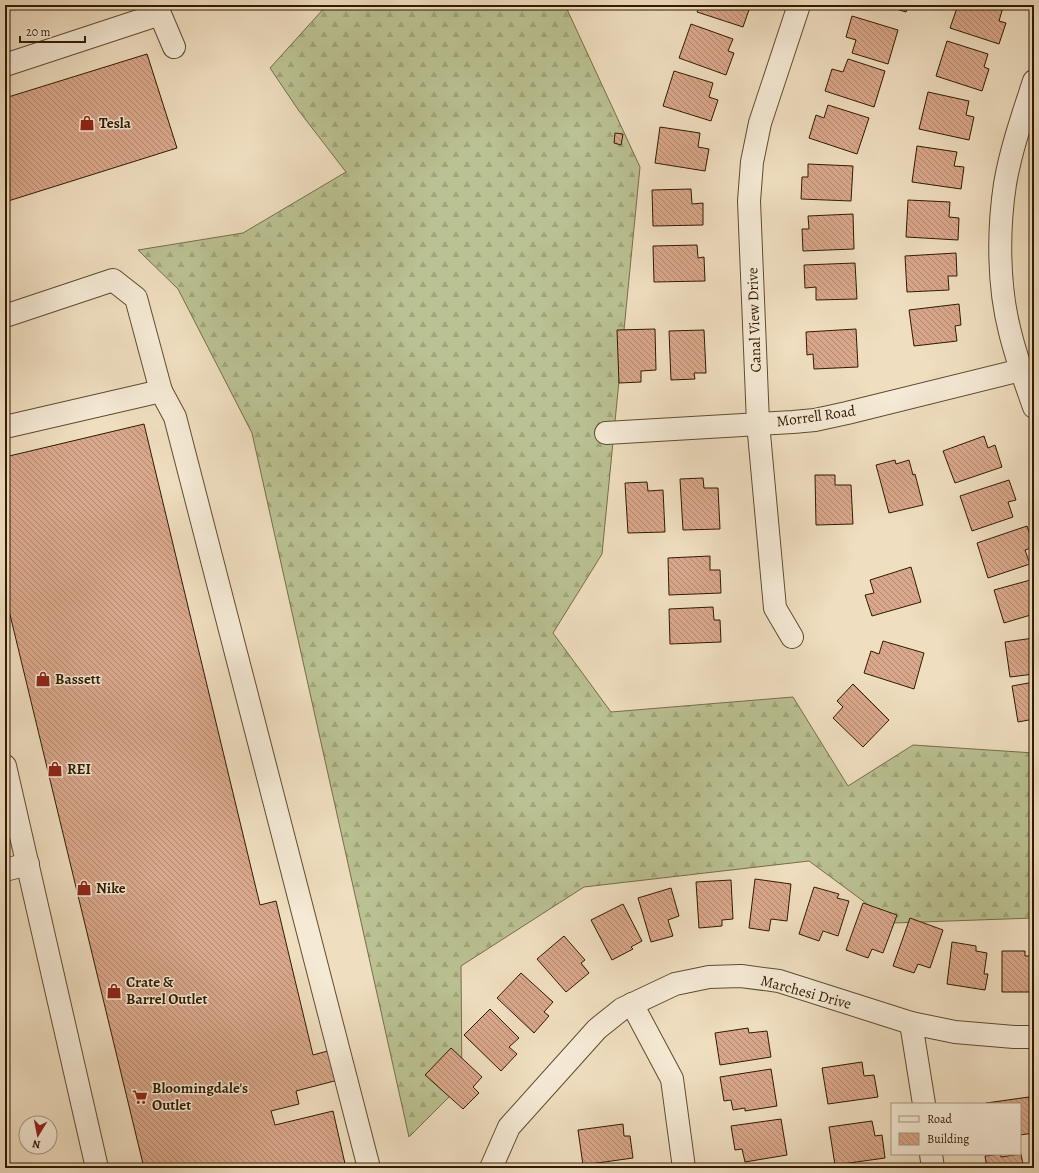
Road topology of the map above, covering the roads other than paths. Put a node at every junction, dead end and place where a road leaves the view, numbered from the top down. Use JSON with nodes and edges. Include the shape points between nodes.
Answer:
{"nodes":[{"id":1,"x":798,"y":5,"type":"edge"},
{"id":2,"x":166,"y":10,"type":"edge"},
{"id":3,"x":174,"y":47,"type":"dead end"},
{"id":4,"x":5,"y":65,"type":"edge"},
{"id":5,"x":1034,"y":81,"type":"edge"},
{"id":6,"x":5,"y":316,"type":"edge"},
{"id":7,"x":1021,"y":370,"type":"junction"},
{"id":8,"x":161,"y":392,"type":"junction"},
{"id":9,"x":1034,"y":407,"type":"edge"},
{"id":10,"x":758,"y":424,"type":"junction"},
{"id":11,"x":5,"y":427,"type":"edge"},
{"id":12,"x":606,"y":433,"type":"dead end"},
{"id":13,"x":792,"y":637,"type":"dead end"},
{"id":14,"x":5,"y":766,"type":"edge"},
{"id":15,"x":28,"y":864,"type":"junction"},
{"id":16,"x":5,"y":870,"type":"edge"},
{"id":17,"x":632,"y":1004,"type":"junction"},
{"id":18,"x":911,"y":1023,"type":"junction"},
{"id":19,"x":1034,"y":1037,"type":"edge"},
{"id":20,"x":924,"y":1103,"type":"edge"},
{"id":21,"x":931,"y":1155,"type":"edge"},
{"id":22,"x":97,"y":1168,"type":"edge"},
{"id":23,"x":369,"y":1168,"type":"edge"},
{"id":24,"x":491,"y":1168,"type":"edge"},
{"id":25,"x":684,"y":1168,"type":"edge"},
{"id":26,"x":933,"y":1168,"type":"edge"}],
"edges":[{"from":1,"to":10,"type":"street","name":"Canal View Drive","via":[[760,123],[752,162],[749,201]]},
{"from":2,"to":3,"type":"street"},
{"from":2,"to":4,"type":"street"},
{"from":5,"to":7,"type":"street","via":[[1015,141],[1005,184],[1001,230],[1002,284],[1010,330]]},
{"from":6,"to":8,"type":"street","via":[[113,280],[136,298]]},
{"from":7,"to":9,"type":"street"},
{"from":7,"to":10,"type":"street","name":"Morrell Road","via":[[815,420]]},
{"from":8,"to":11,"type":"street"},
{"from":8,"to":23,"type":"street","via":[[175,418]]},
{"from":10,"to":12,"type":"street","name":"Morrell Road"},
{"from":10,"to":13,"type":"street","name":"Canal View Drive","via":[[775,608]]},
{"from":14,"to":15,"type":"street"},
{"from":15,"to":16,"type":"street"},
{"from":15,"to":22,"type":"street"},
{"from":17,"to":18,"type":"street","name":"Marchesi Drive","via":[[675,984],[709,977],[741,976],[779,981]]},
{"from":17,"to":24,"type":"street","name":"Marchesi Drive","via":[[597,1029],[509,1127]]},
{"from":17,"to":25,"type":"street","via":[[672,1078]]},
{"from":18,"to":19,"type":"street","name":"Marchesi Drive","via":[[955,1032]]},
{"from":18,"to":20,"type":"street"},
{"from":21,"to":26,"type":"street"}]}
